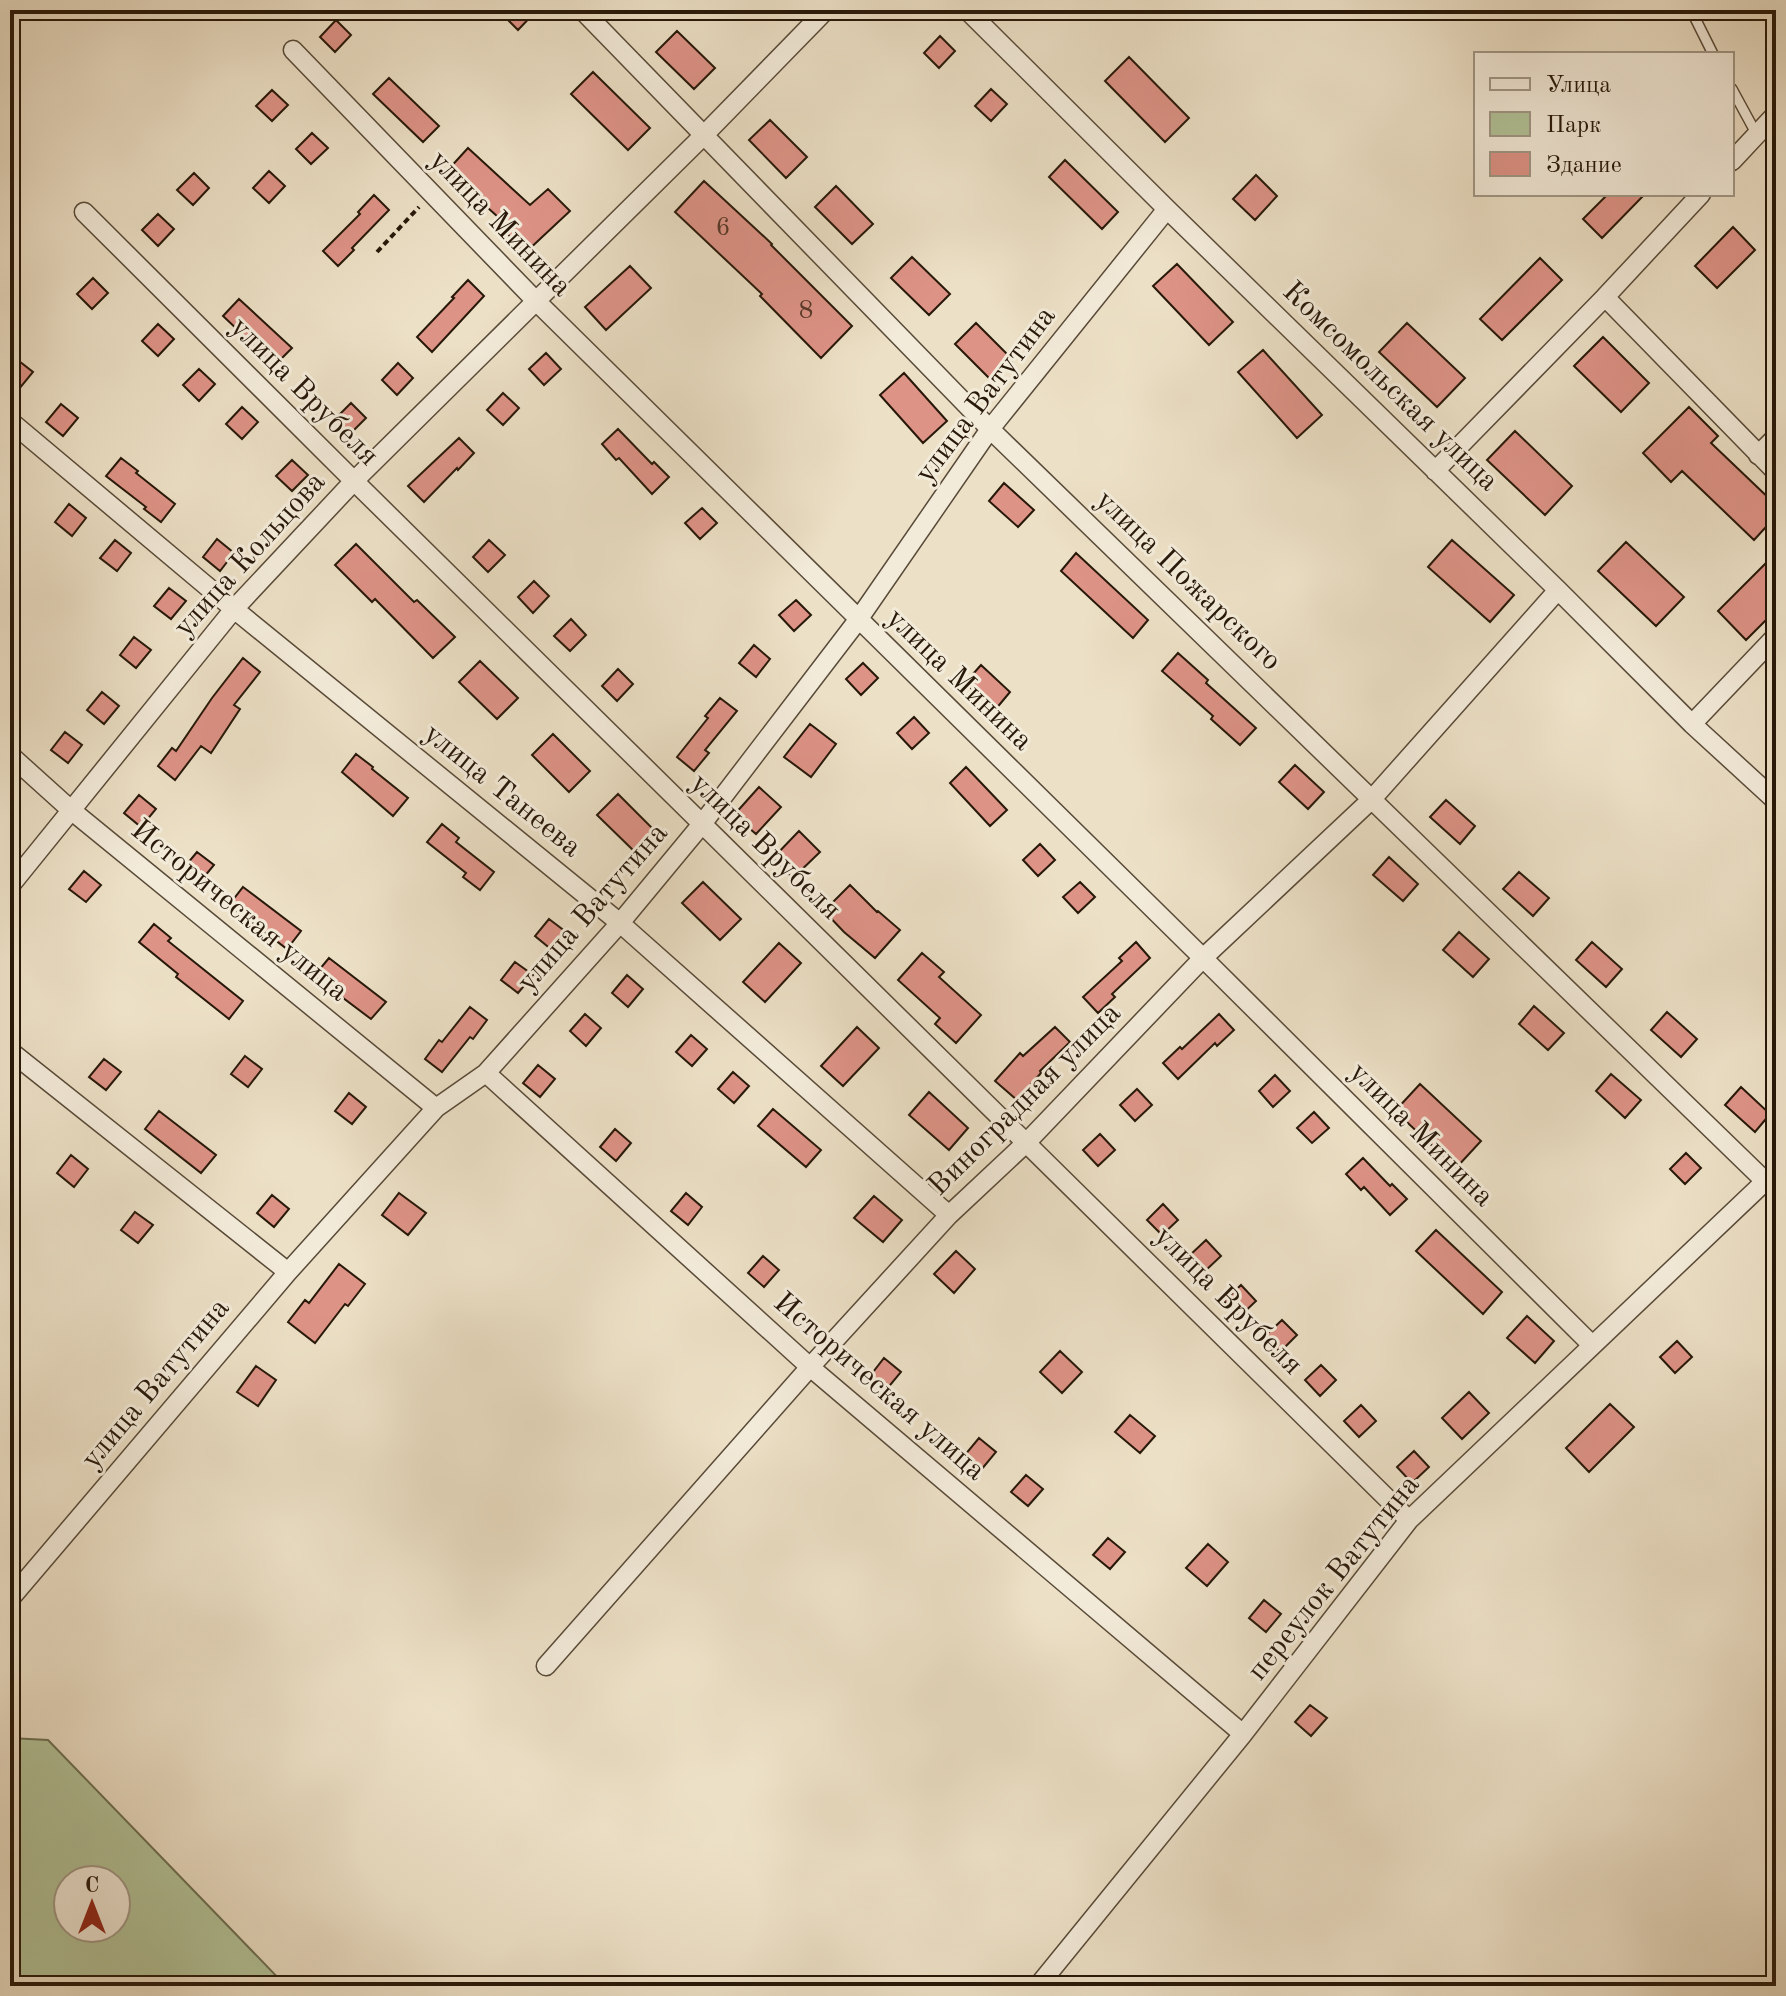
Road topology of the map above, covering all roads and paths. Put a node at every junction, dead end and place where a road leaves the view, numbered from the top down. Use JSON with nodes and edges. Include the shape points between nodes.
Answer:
{"nodes":[{"id":1,"x":582,"y":10,"type":"edge"},
{"id":2,"x":826,"y":10,"type":"edge"},
{"id":3,"x":967,"y":10,"type":"edge"},
{"id":4,"x":1691,"y":10,"type":"edge"},
{"id":5,"x":293,"y":50,"type":"dead end"},
{"id":6,"x":1712,"y":52,"type":"edge"},
{"id":7,"x":1734,"y":93,"type":"edge"},
{"id":8,"x":1776,"y":114,"type":"edge"},
{"id":9,"x":704,"y":135,"type":"junction"},
{"id":10,"x":1757,"y":135,"type":"junction"},
{"id":11,"x":1734,"y":159,"type":"edge"},
{"id":12,"x":432,"y":194,"type":"junction"},
{"id":13,"x":1699,"y":196,"type":"edge"},
{"id":14,"x":1167,"y":209,"type":"junction"},
{"id":15,"x":84,"y":212,"type":"dead end"},
{"id":16,"x":377,"y":252,"type":"dead end"},
{"id":17,"x":1605,"y":297,"type":"junction"},
{"id":18,"x":536,"y":301,"type":"junction"},
{"id":19,"x":10,"y":421,"type":"edge"},
{"id":20,"x":990,"y":429,"type":"junction"},
{"id":21,"x":1776,"y":437,"type":"edge"},
{"id":22,"x":1758,"y":455,"type":"junction"},
{"id":23,"x":1435,"y":471,"type":"junction"},
{"id":24,"x":1776,"y":472,"type":"edge"},
{"id":25,"x":354,"y":481,"type":"junction"},
{"id":26,"x":1558,"y":590,"type":"junction"},
{"id":27,"x":234,"y":609,"type":"junction"},
{"id":28,"x":858,"y":620,"type":"junction"},
{"id":29,"x":1776,"y":636,"type":"edge"},
{"id":30,"x":1692,"y":724,"type":"junction"},
{"id":31,"x":10,"y":755,"type":"edge"},
{"id":32,"x":1372,"y":799,"type":"junction"},
{"id":33,"x":1776,"y":801,"type":"edge"},
{"id":34,"x":71,"y":810,"type":"junction"},
{"id":35,"x":702,"y":824,"type":"junction"},
{"id":36,"x":10,"y":886,"type":"edge"},
{"id":37,"x":620,"y":923,"type":"junction"},
{"id":38,"x":1203,"y":958,"type":"junction"},
{"id":39,"x":10,"y":1051,"type":"edge"},
{"id":40,"x":486,"y":1073,"type":"junction"},
{"id":41,"x":436,"y":1108,"type":"junction"},
{"id":42,"x":1027,"y":1142,"type":"junction"},
{"id":43,"x":1771,"y":1176,"type":"edge"},
{"id":44,"x":949,"y":1215,"type":"junction"},
{"id":45,"x":288,"y":1272,"type":"junction"},
{"id":46,"x":1592,"y":1345,"type":"junction"},
{"id":47,"x":810,"y":1367,"type":"junction"},
{"id":48,"x":1409,"y":1520,"type":"junction"},
{"id":49,"x":10,"y":1599,"type":"edge"},
{"id":50,"x":546,"y":1666,"type":"dead end"},
{"id":51,"x":1243,"y":1734,"type":"junction"},
{"id":52,"x":1038,"y":1986,"type":"edge"}],
"edges":[{"from":1,"to":9,"type":"street","name":"улица Пожарского"},
{"from":2,"to":9,"type":"street","name":"улица Кольцова"},
{"from":3,"to":14,"type":"street","name":"Комсомольская улица"},
{"from":4,"to":6,"type":"lane"},
{"from":5,"to":12,"type":"street","name":"улица Минина"},
{"from":7,"to":10,"type":"lane"},
{"from":8,"to":10,"type":"street"},
{"from":9,"to":18,"type":"street","name":"улица Кольцова"},
{"from":9,"to":20,"type":"street","name":"улица Пожарского"},
{"from":10,"to":11,"type":"street"},
{"from":12,"to":16,"type":"path"},
{"from":12,"to":18,"type":"street","name":"улица Минина"},
{"from":13,"to":17,"type":"street"},
{"from":14,"to":20,"type":"street","name":"улица Ватутина"},
{"from":14,"to":23,"type":"street","name":"Комсомольская улица"},
{"from":15,"to":25,"type":"street","name":"улица Врубеля"},
{"from":17,"to":22,"type":"street"},
{"from":17,"to":23,"type":"street"},
{"from":18,"to":25,"type":"street","name":"улица Кольцова"},
{"from":18,"to":28,"type":"street","name":"улица Минина"},
{"from":19,"to":27,"type":"street","name":"улица Танеева"},
{"from":20,"to":28,"type":"street","name":"улица Ватутина"},
{"from":20,"to":32,"type":"street","name":"улица Пожарского"},
{"from":21,"to":22,"type":"street"},
{"from":22,"to":24,"type":"street"},
{"from":23,"to":26,"type":"street","name":"Комсомольская улица"},
{"from":25,"to":27,"type":"street","name":"улица Кольцова"},
{"from":25,"to":35,"type":"street","name":"улица Врубеля"},
{"from":26,"to":30,"type":"street","name":"Комсомольская улица"},
{"from":26,"to":32,"type":"street","name":"Виноградная улица"},
{"from":27,"to":34,"type":"street","name":"улица Кольцова"},
{"from":27,"to":37,"type":"street","name":"улица Танеева"},
{"from":28,"to":35,"type":"street","name":"улица Ватутина"},
{"from":28,"to":38,"type":"street","name":"улица Минина"},
{"from":29,"to":30,"type":"street"},
{"from":30,"to":33,"type":"street","name":"Комсомольская улица"},
{"from":31,"to":34,"type":"street","name":"Историческая улица"},
{"from":32,"to":38,"type":"street","name":"Виноградная улица"},
{"from":32,"to":43,"type":"street","name":"улица Пожарского"},
{"from":34,"to":36,"type":"street","name":"улица Кольцова"},
{"from":34,"to":41,"type":"street","name":"Историческая улица"},
{"from":35,"to":37,"type":"street","name":"улица Ватутина"},
{"from":35,"to":42,"type":"street","name":"улица Врубеля"},
{"from":37,"to":40,"type":"street","name":"улица Ватутина"},
{"from":37,"to":44,"type":"street","name":"улица Танеева"},
{"from":38,"to":42,"type":"street","name":"Виноградная улица"},
{"from":38,"to":46,"type":"street","name":"улица Минина"},
{"from":39,"to":45,"type":"street"},
{"from":40,"to":41,"type":"street","name":"улица Ватутина"},
{"from":40,"to":47,"type":"street","name":"Историческая улица"},
{"from":41,"to":45,"type":"street","name":"улица Ватутина"},
{"from":42,"to":44,"type":"street","name":"Виноградная улица"},
{"from":42,"to":48,"type":"street","name":"улица Врубеля"},
{"from":43,"to":46,"type":"street","name":"переулок Ватутина"},
{"from":44,"to":47,"type":"street","name":"Виноградная улица"},
{"from":45,"to":49,"type":"street","name":"улица Ватутина"},
{"from":46,"to":48,"type":"street","name":"переулок Ватутина"},
{"from":47,"to":50,"type":"street","name":"Виноградная улица"},
{"from":47,"to":51,"type":"street","name":"Историческая улица"},
{"from":48,"to":51,"type":"street","name":"переулок Ватутина"},
{"from":51,"to":52,"type":"street","name":"переулок Ватутина"}]}
